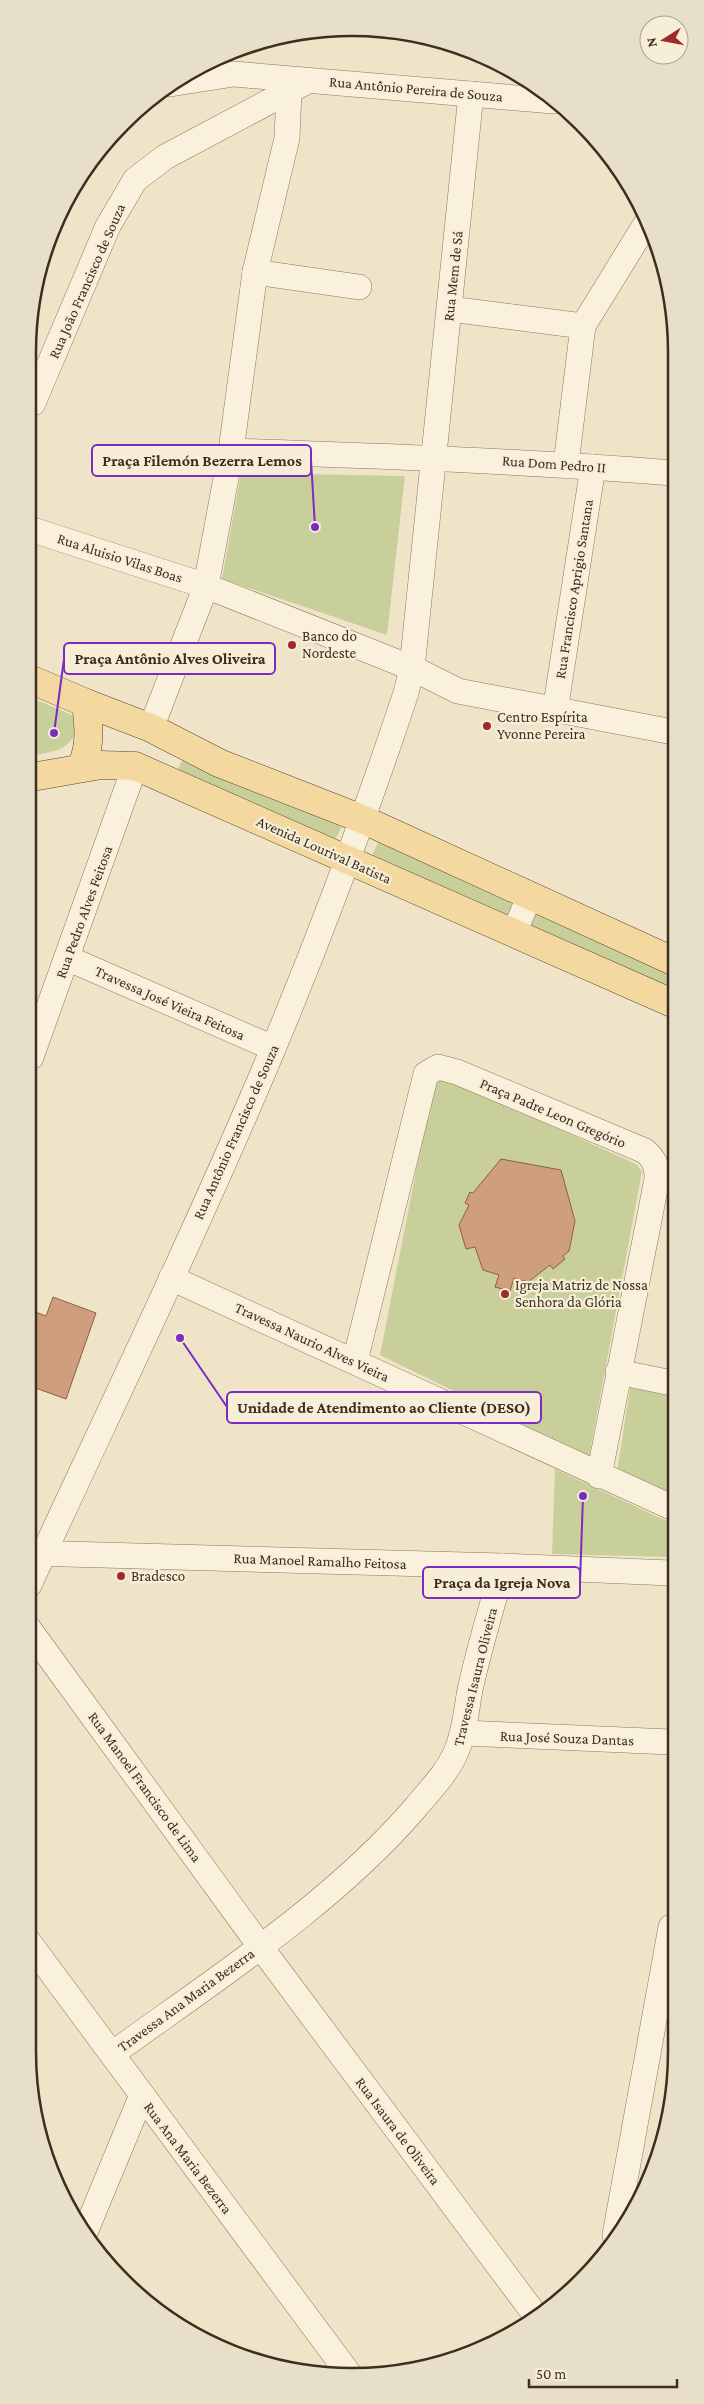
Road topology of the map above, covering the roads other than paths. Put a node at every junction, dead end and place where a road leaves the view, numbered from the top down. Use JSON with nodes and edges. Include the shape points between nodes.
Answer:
{"nodes":[{"id":1,"x":191,"y":81,"type":"edge"},
{"id":2,"x":299,"y":86,"type":"junction"},
{"id":3,"x":471,"y":94,"type":"junction"},
{"id":4,"x":543,"y":100,"type":"edge"},
{"id":5,"x":643,"y":229,"type":"edge"},
{"id":6,"x":255,"y":272,"type":"junction"},
{"id":7,"x":359,"y":288,"type":"dead end"},
{"id":8,"x":450,"y":309,"type":"junction"},
{"id":9,"x":583,"y":326,"type":"junction"},
{"id":10,"x":36,"y":396,"type":"edge"},
{"id":11,"x":231,"y":451,"type":"junction"},
{"id":12,"x":434,"y":458,"type":"junction"},
{"id":13,"x":566,"y":464,"type":"junction"},
{"id":14,"x":593,"y":467,"type":"junction"},
{"id":15,"x":668,"y":473,"type":"edge"},
{"id":16,"x":36,"y":531,"type":"edge"},
{"id":17,"x":206,"y":586,"type":"junction"},
{"id":18,"x":412,"y":668,"type":"junction"},
{"id":19,"x":36,"y":682,"type":"edge"},
{"id":20,"x":86,"y":704,"type":"junction"},
{"id":21,"x":556,"y":711,"type":"junction"},
{"id":22,"x":152,"y":728,"type":"junction"},
{"id":23,"x":668,"y":731,"type":"edge"},
{"id":24,"x":134,"y":766,"type":"junction"},
{"id":25,"x":81,"y":768,"type":"junction"},
{"id":26,"x":36,"y":776,"type":"edge"},
{"id":27,"x":362,"y":819,"type":"junction"},
{"id":28,"x":348,"y":860,"type":"junction"},
{"id":29,"x":530,"y":895,"type":"junction"},
{"id":30,"x":514,"y":933,"type":"junction"},
{"id":31,"x":67,"y":958,"type":"junction"},
{"id":32,"x":668,"y":959,"type":"edge"},
{"id":33,"x":668,"y":1001,"type":"edge"},
{"id":34,"x":36,"y":1043,"type":"edge"},
{"id":35,"x":273,"y":1048,"type":"junction"},
{"id":36,"x":171,"y":1278,"type":"junction"},
{"id":37,"x":354,"y":1361,"type":"junction"},
{"id":38,"x":618,"y":1372,"type":"junction"},
{"id":39,"x":668,"y":1382,"type":"edge"},
{"id":40,"x":599,"y":1476,"type":"junction"},
{"id":41,"x":668,"y":1505,"type":"edge"},
{"id":42,"x":36,"y":1553,"type":"edge"},
{"id":43,"x":504,"y":1566,"type":"junction"},
{"id":44,"x":668,"y":1573,"type":"edge"},
{"id":45,"x":36,"y":1638,"type":"edge"},
{"id":46,"x":463,"y":1733,"type":"junction"},
{"id":47,"x":668,"y":1742,"type":"edge"},
{"id":48,"x":668,"y":1944,"type":"edge"},
{"id":49,"x":260,"y":1946,"type":"junction"},
{"id":50,"x":36,"y":1952,"type":"edge"},
{"id":51,"x":112,"y":2054,"type":"junction"},
{"id":52,"x":142,"y":2095,"type":"junction"},
{"id":53,"x":617,"y":2223,"type":"edge"},
{"id":54,"x":88,"y":2225,"type":"edge"},
{"id":55,"x":532,"y":2311,"type":"edge"},
{"id":56,"x":344,"y":2368,"type":"edge"}],
"edges":[{"from":1,"to":2,"type":"street","name":"Rua Antônio Pereira de Souza","via":[[234,74]]},
{"from":2,"to":3,"type":"street","name":"Rua Antônio Pereira de Souza"},
{"from":2,"to":6,"type":"street"},
{"from":2,"to":10,"type":"street","name":"Rua João Francisco de Souza","via":[[165,156],[135,180],[108,226]]},
{"from":3,"to":4,"type":"street","name":"Rua Antônio Pereira de Souza"},
{"from":3,"to":8,"type":"street","name":"Rua Mem de Sá"},
{"from":5,"to":9,"type":"street"},
{"from":6,"to":7,"type":"street"},
{"from":6,"to":11,"type":"street"},
{"from":8,"to":9,"type":"street"},
{"from":8,"to":12,"type":"street","name":"Rua Mem de Sá"},
{"from":9,"to":13,"type":"street"},
{"from":11,"to":12,"type":"street","name":"Rua Dom Pedro II"},
{"from":11,"to":17,"type":"street"},
{"from":12,"to":13,"type":"street","name":"Rua Dom Pedro II"},
{"from":12,"to":18,"type":"street","name":"Rua Mem de Sá"},
{"from":13,"to":14,"type":"street","name":"Rua Dom Pedro II"},
{"from":14,"to":15,"type":"street","name":"Rua Dom Pedro II"},
{"from":14,"to":21,"type":"street","name":"Rua Francisco Aprigio Santana"},
{"from":16,"to":17,"type":"street","name":"Rua Aluisio Vilas Boas"},
{"from":17,"to":18,"type":"street","name":"Rua Aluisio Vilas Boas"},
{"from":17,"to":22,"type":"street"},
{"from":18,"to":21,"type":"street","name":"Rua Aluisio Vilas Boas","via":[[458,691]]},
{"from":18,"to":27,"type":"street","name":"Rua Antônio Francisco de Souza"},
{"from":19,"to":20,"type":"main road"},
{"from":20,"to":22,"type":"main road"},
{"from":20,"to":25,"type":"main road","via":[[90,738]]},
{"from":21,"to":23,"type":"street","name":"Rua Aluisio Vilas Boas"},
{"from":22,"to":27,"type":"main road","via":[[219,763]]},
{"from":24,"to":25,"type":"main road"},
{"from":24,"to":28,"type":"main road","name":"Avenida Lourival Batista"},
{"from":24,"to":31,"type":"street","name":"Rua Pedro Alves Feitosa"},
{"from":25,"to":26,"type":"main road"},
{"from":27,"to":28,"type":"street","name":"Rua Antônio Francisco de Souza"},
{"from":27,"to":29,"type":"main road"},
{"from":28,"to":30,"type":"main road","name":"Avenida Lourival Batista"},
{"from":28,"to":35,"type":"street","name":"Rua Antônio Francisco de Souza"},
{"from":29,"to":30,"type":"street"},
{"from":29,"to":32,"type":"main road"},
{"from":30,"to":33,"type":"main road","name":"Avenida Lourival Batista"},
{"from":31,"to":34,"type":"street","name":"Rua Pedro Alves Feitosa"},
{"from":31,"to":35,"type":"street","name":"Travessa José Vieira Feitosa"},
{"from":35,"to":36,"type":"street","name":"Rua Antônio Francisco de Souza"},
{"from":36,"to":37,"type":"street","name":"Travessa Naurio Alves Vieira"},
{"from":36,"to":42,"type":"street","name":"Rua Antônio Francisco de Souza"},
{"from":37,"to":38,"type":"street","name":"Praça Padre Leon Gregório","via":[[426,1074],[438,1067],[645,1151],[652,1158],[657,1167],[657,1179]]},
{"from":37,"to":40,"type":"street","name":"Travessa Naurio Alves Vieira"},
{"from":38,"to":39,"type":"street"},
{"from":38,"to":40,"type":"street","name":"Praça Padre Leon Gregório"},
{"from":40,"to":41,"type":"street","name":"Travessa Naurio Alves Vieira"},
{"from":42,"to":43,"type":"street","name":"Rua Manoel Ramalho Feitosa"},
{"from":43,"to":44,"type":"street","name":"Rua Manoel Ramalho Feitosa"},
{"from":43,"to":46,"type":"street","name":"Travessa Isaura Oliveira","via":[[470,1689]]},
{"from":45,"to":49,"type":"street","name":"Rua Manoel Francisco de Lima"},
{"from":46,"to":47,"type":"street","name":"Rua José Souza Dantas"},
{"from":46,"to":49,"type":"street","name":"Travessa Isaura Oliveira","via":[[456,1753],[441,1777],[383,1845]]},
{"from":48,"to":53,"type":"street"},
{"from":49,"to":51,"type":"street","name":"Travessa Ana Maria Bezerra"},
{"from":49,"to":55,"type":"street","name":"Rua Isaura de Oliveira"},
{"from":50,"to":51,"type":"street","name":"Rua Ana Maria Bezerra"},
{"from":51,"to":52,"type":"street","name":"Rua Ana Maria Bezerra"},
{"from":52,"to":54,"type":"street"},
{"from":52,"to":56,"type":"street","name":"Rua Ana Maria Bezerra"}]}
